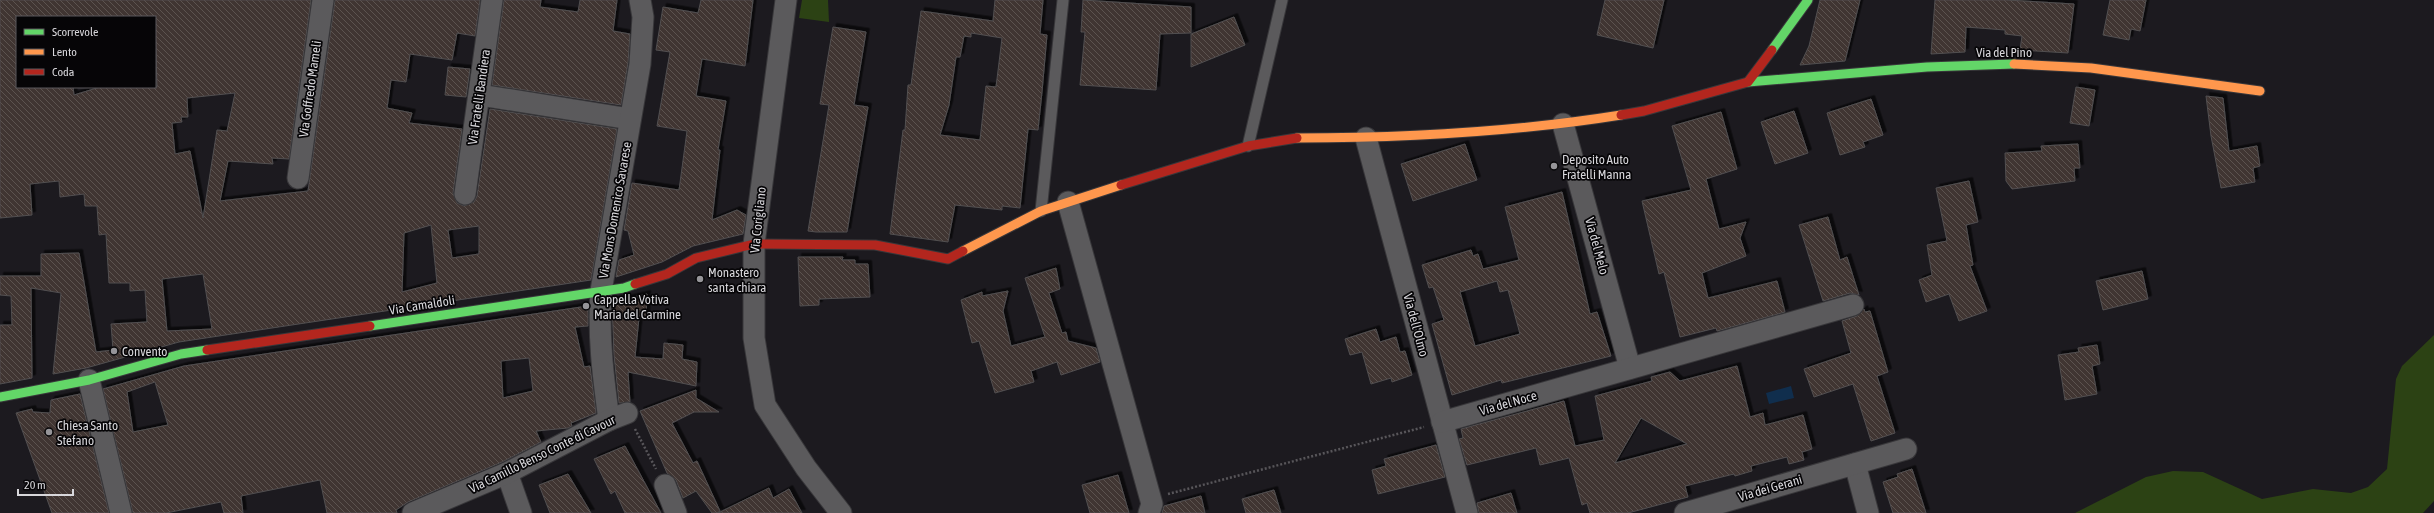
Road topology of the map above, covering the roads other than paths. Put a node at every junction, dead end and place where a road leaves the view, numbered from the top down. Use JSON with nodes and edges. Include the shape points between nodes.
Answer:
{"nodes":[{"id":1,"x":322,"y":0,"type":"edge"},
{"id":2,"x":492,"y":0,"type":"edge"},
{"id":3,"x":640,"y":0,"type":"edge"},
{"id":4,"x":786,"y":0,"type":"edge"},
{"id":5,"x":1063,"y":0,"type":"edge"},
{"id":6,"x":1282,"y":0,"type":"edge"},
{"id":7,"x":1808,"y":0,"type":"edge"},
{"id":8,"x":1748,"y":82,"type":"junction"},
{"id":9,"x":2260,"y":91,"type":"dead end"},
{"id":10,"x":480,"y":95,"type":"junction"},
{"id":11,"x":630,"y":119,"type":"junction"},
{"id":12,"x":1563,"y":124,"type":"junction"},
{"id":13,"x":1366,"y":138,"type":"junction"},
{"id":14,"x":1248,"y":146,"type":"junction"},
{"id":15,"x":298,"y":178,"type":"dead end"},
{"id":16,"x":465,"y":194,"type":"dead end"},
{"id":17,"x":1068,"y":202,"type":"junction"},
{"id":18,"x":1041,"y":211,"type":"junction"},
{"id":19,"x":754,"y":244,"type":"junction"},
{"id":20,"x":601,"y":291,"type":"junction"},
{"id":21,"x":1853,"y":304,"type":"dead end"},
{"id":22,"x":1630,"y":368,"type":"junction"},
{"id":23,"x":89,"y":380,"type":"junction"},
{"id":24,"x":0,"y":397,"type":"edge"},
{"id":25,"x":618,"y":417,"type":"joint"},
{"id":26,"x":1442,"y":422,"type":"junction"},
{"id":27,"x":1906,"y":449,"type":"dead end"},
{"id":28,"x":1855,"y":464,"type":"junction"},
{"id":29,"x":506,"y":473,"type":"junction"},
{"id":30,"x":665,"y":485,"type":"road end"},
{"id":31,"x":121,"y":513,"type":"edge"},
{"id":32,"x":412,"y":513,"type":"edge"},
{"id":33,"x":521,"y":513,"type":"edge"},
{"id":34,"x":676,"y":513,"type":"edge"},
{"id":35,"x":841,"y":513,"type":"edge"},
{"id":36,"x":1149,"y":513,"type":"edge"},
{"id":37,"x":1467,"y":513,"type":"edge"},
{"id":38,"x":1685,"y":513,"type":"edge"},
{"id":39,"x":1868,"y":513,"type":"edge"}],
"edges":[{"from":1,"to":15,"type":"street","name":"Via Goffredo Mameli"},
{"from":2,"to":10,"type":"street","name":"Via Fratelli Bandiera"},
{"from":3,"to":11,"type":"street","name":"Via Mons Domenico Savarese","via":[[643,17],[640,64]]},
{"from":4,"to":19,"type":"street","name":"Via Corigliano"},
{"from":5,"to":18,"type":"lane"},
{"from":6,"to":14,"type":"lane"},
{"from":7,"to":8,"type":"street"},
{"from":8,"to":9,"type":"street","name":"Via del Pino","via":[[1969,65],[2033,64],[2138,73]]},
{"from":8,"to":12,"type":"street","name":"Via del Pino","via":[[1644,111]]},
{"from":10,"to":11,"type":"street"},
{"from":10,"to":16,"type":"street","name":"Via Fratelli Bandiera"},
{"from":11,"to":20,"type":"street","name":"Via Mons Domenico Savarese"},
{"from":12,"to":13,"type":"street","name":"Via del Pino"},
{"from":12,"to":22,"type":"street","name":"Via del Melo"},
{"from":13,"to":14,"type":"street","name":"Via del Pino","via":[[1295,138]]},
{"from":13,"to":26,"type":"street","name":"Via dell'Olmo"},
{"from":14,"to":17,"type":"street","name":"Via Camaldoli"},
{"from":17,"to":18,"type":"street","name":"Via Camaldoli"},
{"from":17,"to":36,"type":"street","via":[[1152,504]]},
{"from":18,"to":19,"type":"street","name":"Via Camaldoli","via":[[948,258],[875,244]]},
{"from":19,"to":20,"type":"street","name":"Via Camaldoli","via":[[696,258],[666,274],[624,288]]},
{"from":19,"to":35,"type":"street","name":"Via Corigliano","via":[[754,338],[765,404],[806,468]]},
{"from":20,"to":23,"type":"street","name":"Via Camaldoli","via":[[181,354]]},
{"from":20,"to":25,"type":"street","name":"Via Mons Domenico Savarese","via":[[600,358]]},
{"from":21,"to":22,"type":"street","name":"Via del Noce"},
{"from":22,"to":26,"type":"street","name":"Via del Noce"},
{"from":23,"to":24,"type":"street","name":"Via Camaldoli"},
{"from":23,"to":31,"type":"street"},
{"from":25,"to":29,"type":"street","name":"Via Camillo Benso Conte di Cavour"},
{"from":26,"to":37,"type":"street","name":"Via dell'Olmo"},
{"from":27,"to":28,"type":"street","name":"Via dei Gerani"},
{"from":28,"to":38,"type":"street","name":"Via dei Gerani"},
{"from":28,"to":39,"type":"street"},
{"from":29,"to":32,"type":"street","name":"Via Camillo Benso Conte di Cavour"},
{"from":29,"to":33,"type":"street"},
{"from":30,"to":34,"type":"street"}]}
